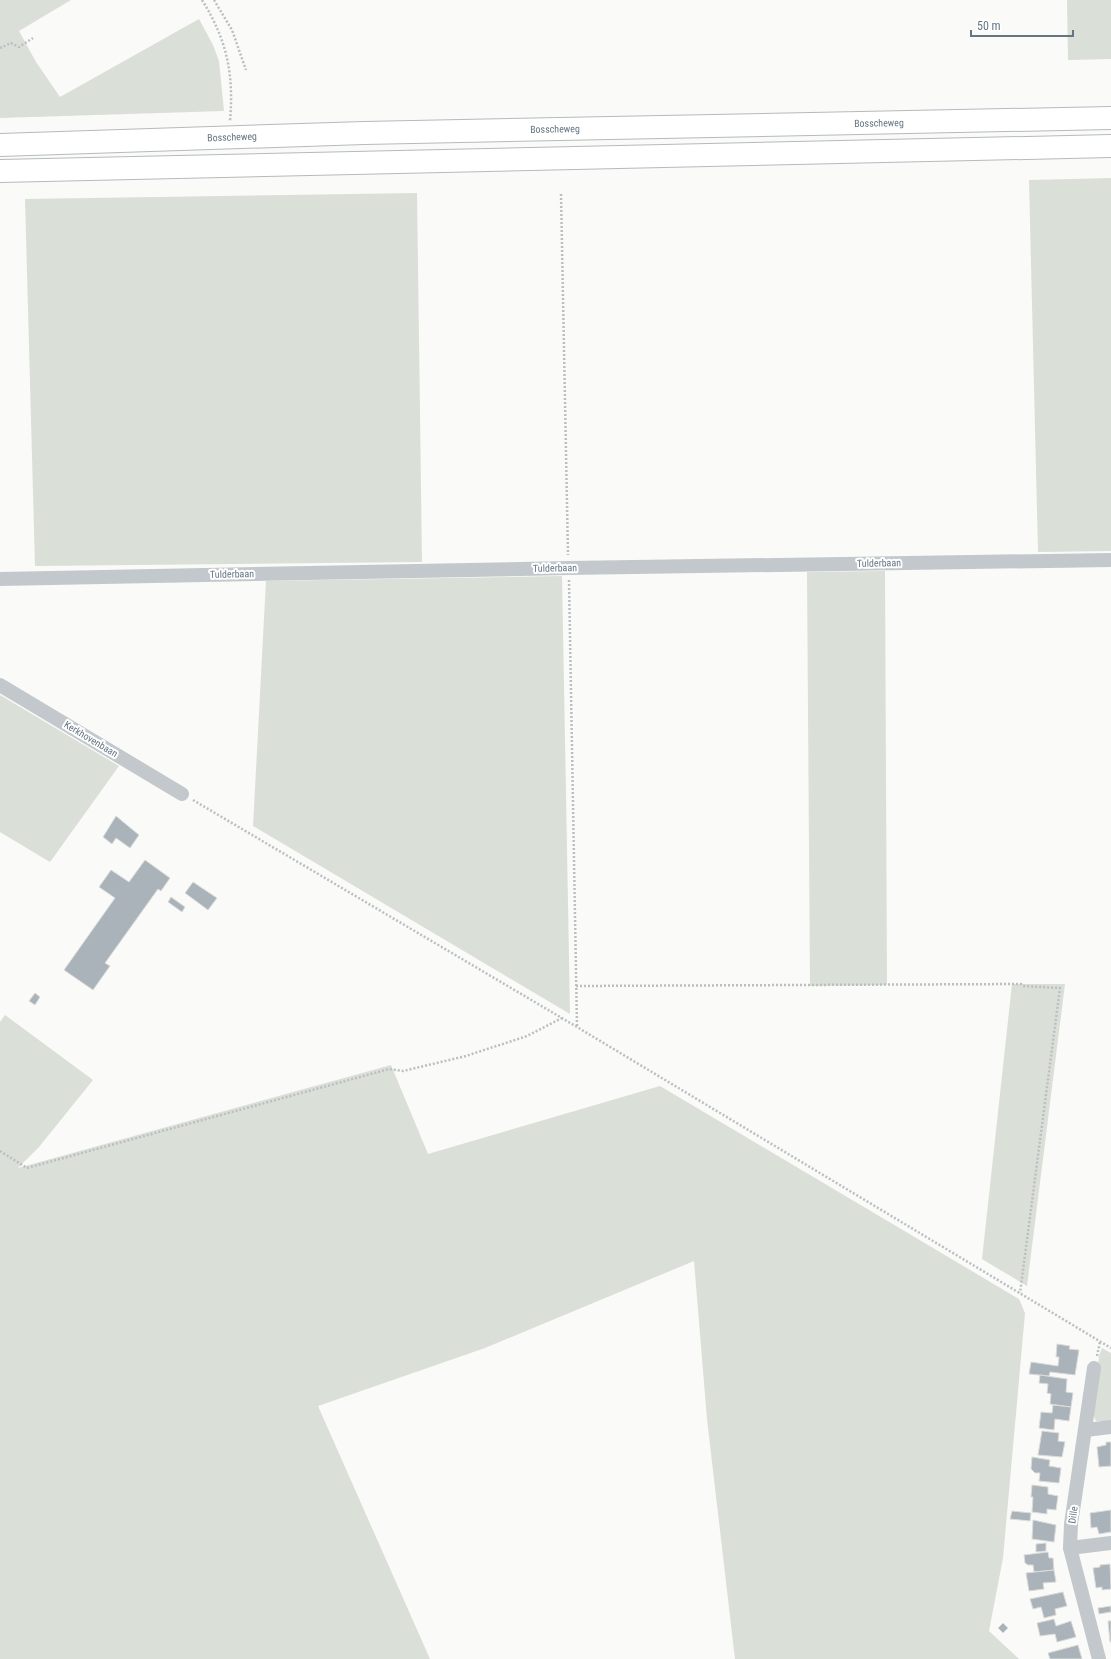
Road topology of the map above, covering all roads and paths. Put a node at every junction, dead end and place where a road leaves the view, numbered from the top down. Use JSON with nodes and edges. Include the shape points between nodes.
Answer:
{"nodes":[{"id":1,"x":202,"y":0,"type":"edge"},
{"id":2,"x":214,"y":0,"type":"edge"},
{"id":3,"x":33,"y":38,"type":"dead end"},
{"id":4,"x":0,"y":48,"type":"edge"},
{"id":5,"x":246,"y":70,"type":"dead end"},
{"id":6,"x":1111,"y":118,"type":"edge"},
{"id":7,"x":230,"y":123,"type":"dead end"},
{"id":8,"x":0,"y":145,"type":"edge"},
{"id":9,"x":1111,"y":146,"type":"edge"},
{"id":10,"x":0,"y":171,"type":"edge"},
{"id":11,"x":560,"y":194,"type":"dead end"},
{"id":12,"x":1111,"y":560,"type":"edge"},
{"id":13,"x":569,"y":568,"type":"junction"},
{"id":14,"x":0,"y":579,"type":"edge"},
{"id":15,"x":0,"y":685,"type":"edge"},
{"id":16,"x":182,"y":794,"type":"joint"},
{"id":17,"x":576,"y":986,"type":"junction"},
{"id":18,"x":562,"y":1018,"type":"junction"},
{"id":19,"x":577,"y":1027,"type":"junction"},
{"id":20,"x":0,"y":1151,"type":"edge"},
{"id":21,"x":1020,"y":1293,"type":"junction"},
{"id":22,"x":1111,"y":1348,"type":"edge"},
{"id":23,"x":1094,"y":1368,"type":"dead end"},
{"id":24,"x":1111,"y":1427,"type":"edge"},
{"id":25,"x":1086,"y":1430,"type":"junction"},
{"id":26,"x":1111,"y":1543,"type":"edge"},
{"id":27,"x":1070,"y":1548,"type":"junction"},
{"id":28,"x":1100,"y":1659,"type":"edge"}],
"edges":[{"from":1,"to":7,"type":"path","via":[[226,48],[232,92]]},
{"from":2,"to":5,"type":"path","via":[[232,30]]},
{"from":3,"to":4,"type":"path","via":[[18,47],[11,43]]},
{"from":6,"to":8,"type":"main road","name":"Bosscheweg","via":[[364,133]]},
{"from":9,"to":10,"type":"main road"},
{"from":11,"to":13,"type":"path"},
{"from":12,"to":13,"type":"street","name":"Tulderbaan"},
{"from":13,"to":14,"type":"street","name":"Tulderbaan"},
{"from":13,"to":17,"type":"path"},
{"from":15,"to":16,"type":"street","name":"Kerkhovenbaan"},
{"from":16,"to":18,"type":"path"},
{"from":17,"to":19,"type":"path"},
{"from":17,"to":21,"type":"path","via":[[1021,984],[1060,988]]},
{"from":18,"to":19,"type":"path"},
{"from":18,"to":20,"type":"path","via":[[527,1036],[466,1056],[402,1071],[390,1069],[27,1168]]},
{"from":19,"to":21,"type":"path"},
{"from":21,"to":22,"type":"path"},
{"from":23,"to":25,"type":"street","name":"Dille"},
{"from":24,"to":25,"type":"street"},
{"from":25,"to":27,"type":"street","name":"Dille","via":[[1071,1524]]},
{"from":26,"to":27,"type":"street"},
{"from":27,"to":28,"type":"street","name":"Dille"}]}
